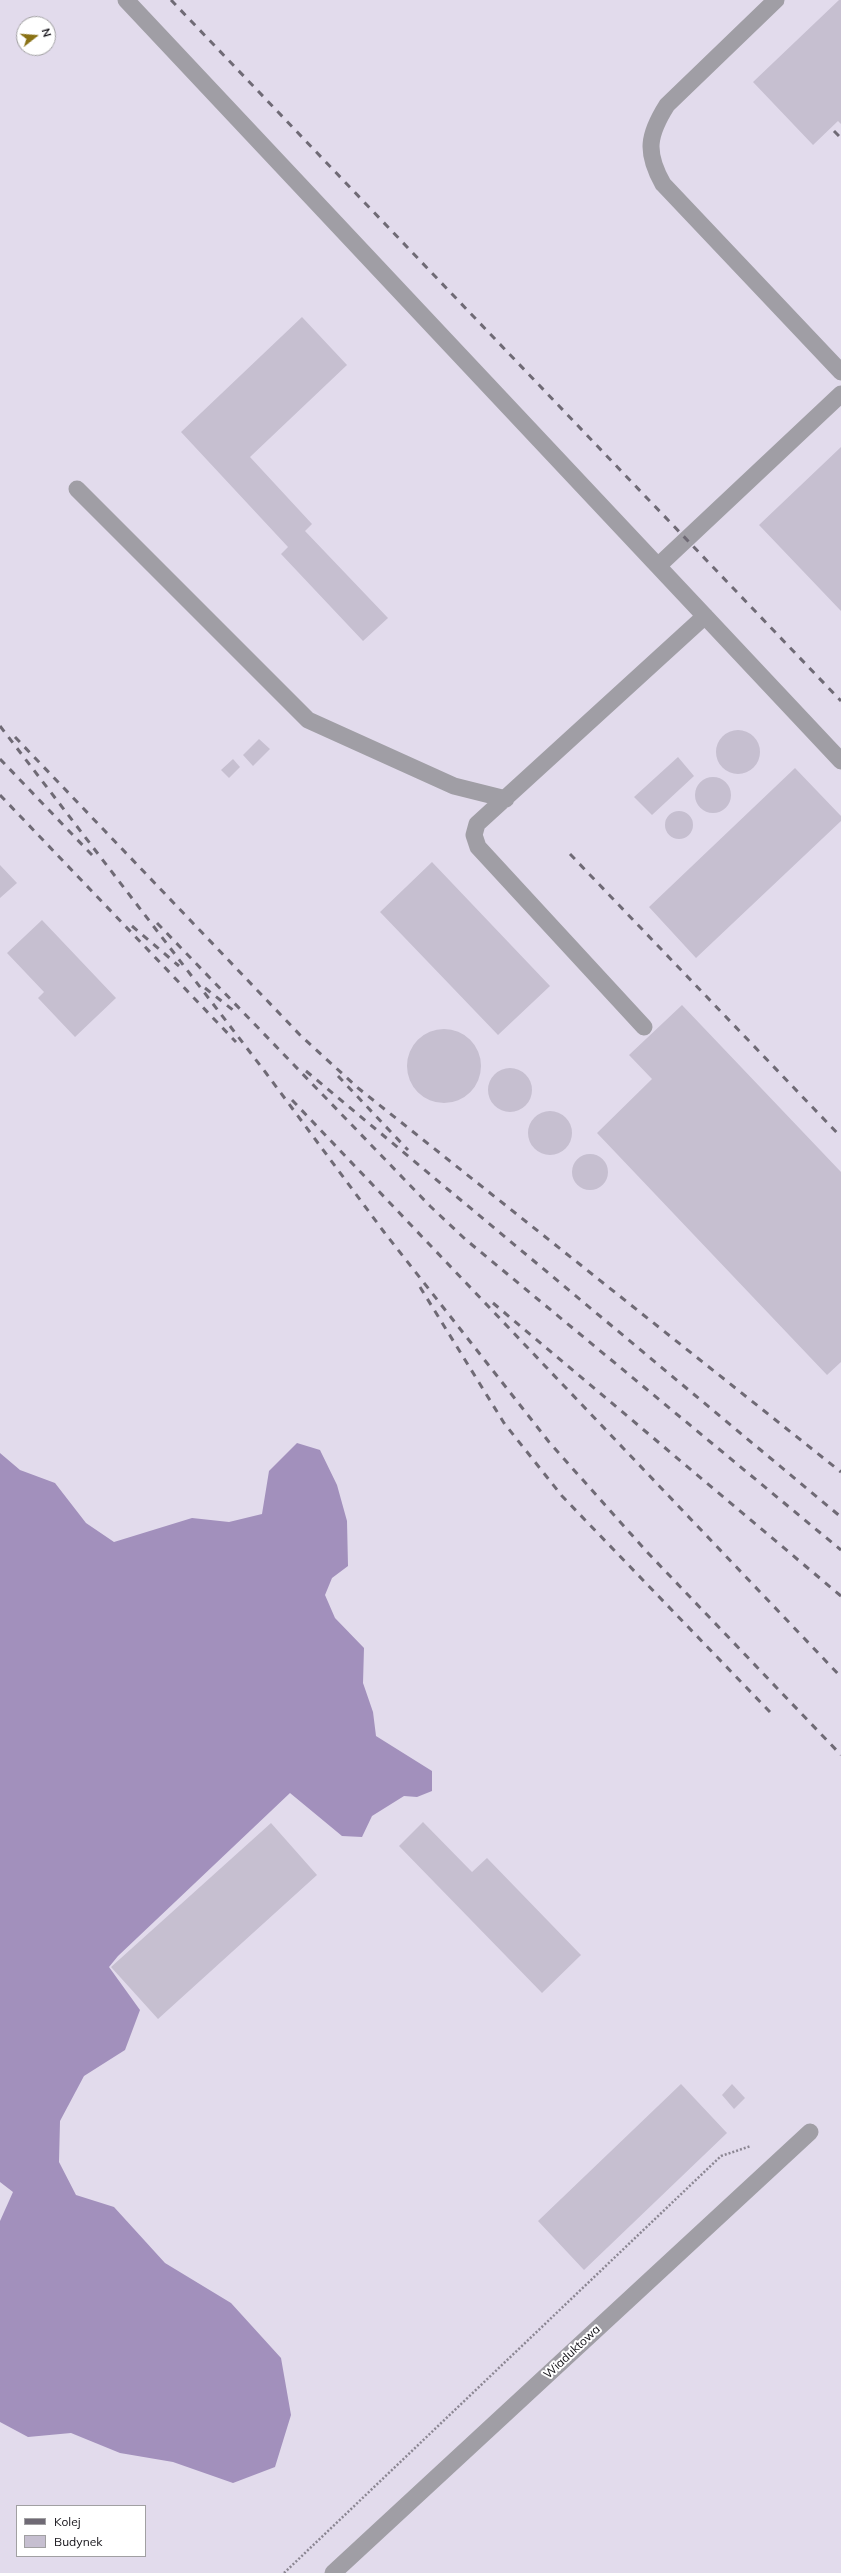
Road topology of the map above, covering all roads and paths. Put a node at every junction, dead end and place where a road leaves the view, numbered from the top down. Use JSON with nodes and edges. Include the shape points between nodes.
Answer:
{"nodes":[{"id":1,"x":126,"y":0,"type":"edge"},
{"id":2,"x":776,"y":0,"type":"edge"},
{"id":3,"x":841,"y":372,"type":"edge"},
{"id":4,"x":841,"y":394,"type":"edge"},
{"id":5,"x":77,"y":489,"type":"dead end"},
{"id":6,"x":658,"y":566,"type":"junction"},
{"id":7,"x":705,"y":616,"type":"junction"},
{"id":8,"x":841,"y":761,"type":"edge"},
{"id":9,"x":506,"y":799,"type":"junction"},
{"id":10,"x":644,"y":1027,"type":"dead end"},
{"id":11,"x":810,"y":2132,"type":"dead end"},
{"id":12,"x":756,"y":2145,"type":"dead end"},
{"id":13,"x":284,"y":2573,"type":"edge"},
{"id":14,"x":333,"y":2573,"type":"edge"}],
"edges":[{"from":1,"to":6,"type":"lane"},
{"from":2,"to":3,"type":"lane","via":[[667,105],[654,126],[650,150],[653,166],[663,184]]},
{"from":4,"to":6,"type":"lane"},
{"from":5,"to":9,"type":"lane","via":[[308,720],[454,786]]},
{"from":6,"to":7,"type":"lane"},
{"from":7,"to":8,"type":"lane"},
{"from":7,"to":9,"type":"lane"},
{"from":9,"to":10,"type":"lane","via":[[477,824],[474,835],[478,847]]},
{"from":11,"to":14,"type":"lane","name":"Wiaduktowa"},
{"from":12,"to":13,"type":"path","via":[[733,2150],[721,2156]]}]}
